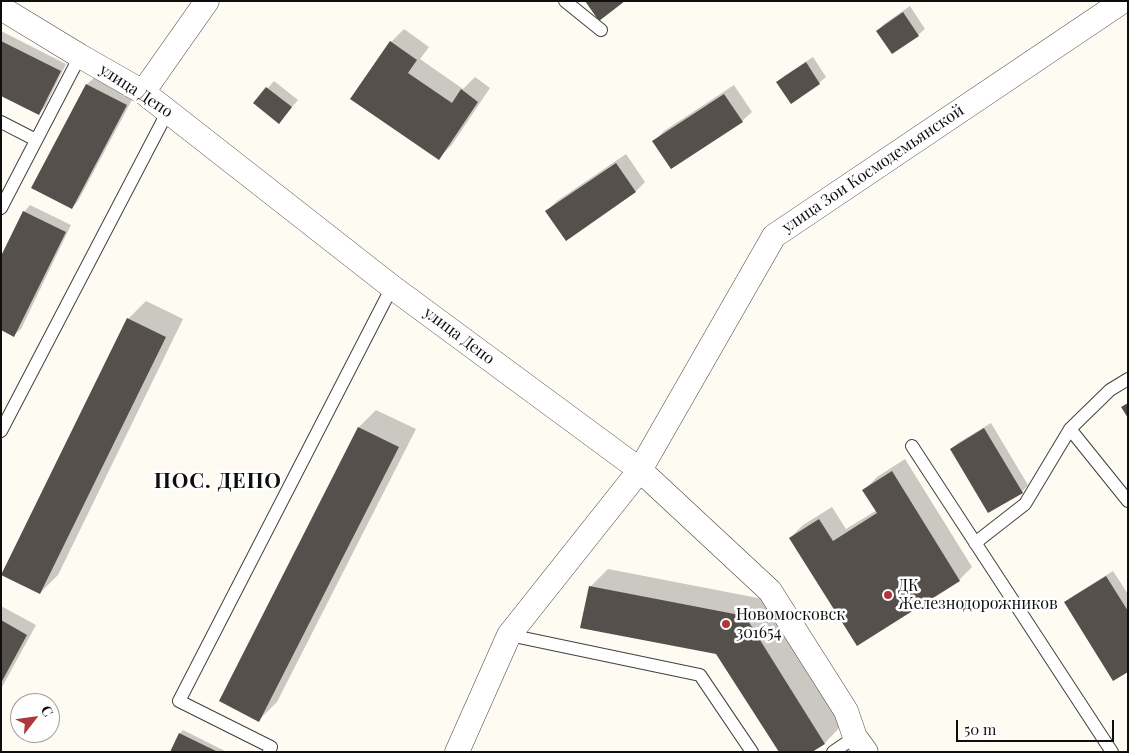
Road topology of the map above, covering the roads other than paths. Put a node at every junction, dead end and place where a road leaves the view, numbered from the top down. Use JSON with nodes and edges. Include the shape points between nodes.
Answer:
{"nodes":[{"id":1,"x":207,"y":1,"type":"edge"},
{"id":2,"x":565,"y":1,"type":"edge"},
{"id":3,"x":1123,"y":1,"type":"edge"},
{"id":4,"x":1,"y":8,"type":"edge"},
{"id":5,"x":601,"y":30,"type":"dead end"},
{"id":6,"x":80,"y":56,"type":"junction"},
{"id":7,"x":143,"y":92,"type":"junction"},
{"id":8,"x":168,"y":111,"type":"junction"},
{"id":9,"x":1,"y":122,"type":"edge"},
{"id":10,"x":36,"y":140,"type":"junction"},
{"id":11,"x":1,"y":208,"type":"edge"},
{"id":12,"x":392,"y":287,"type":"junction"},
{"id":13,"x":1128,"y":379,"type":"edge"},
{"id":14,"x":1070,"y":429,"type":"junction"},
{"id":15,"x":1,"y":431,"type":"edge"},
{"id":16,"x":912,"y":446,"type":"dead end"},
{"id":17,"x":640,"y":470,"type":"junction"},
{"id":18,"x":1128,"y":501,"type":"edge"},
{"id":19,"x":975,"y":543,"type":"junction"},
{"id":20,"x":509,"y":635,"type":"junction"},
{"id":21,"x":860,"y":744,"type":"edge"},
{"id":22,"x":269,"y":752,"type":"edge"},
{"id":23,"x":456,"y":752,"type":"edge"},
{"id":24,"x":752,"y":752,"type":"edge"},
{"id":25,"x":833,"y":752,"type":"edge"},
{"id":26,"x":1112,"y":752,"type":"edge"}],
"edges":[{"from":1,"to":7,"type":"street"},
{"from":2,"to":5,"type":"lane"},
{"from":3,"to":17,"type":"street","name":"улица Зои Космодемьянской","via":[[774,236]]},
{"from":4,"to":6,"type":"street","name":"улица Депо"},
{"from":6,"to":7,"type":"street","name":"улица Депо"},
{"from":6,"to":10,"type":"lane"},
{"from":7,"to":8,"type":"street","name":"улица Депо"},
{"from":8,"to":12,"type":"street","name":"улица Депо"},
{"from":8,"to":15,"type":"lane"},
{"from":9,"to":10,"type":"lane"},
{"from":10,"to":11,"type":"lane"},
{"from":12,"to":17,"type":"street","name":"улица Депо"},
{"from":12,"to":22,"type":"lane","via":[[178,701],[271,748]]},
{"from":13,"to":14,"type":"lane","via":[[1110,390]]},
{"from":14,"to":18,"type":"lane"},
{"from":14,"to":19,"type":"lane","via":[[1025,504]]},
{"from":16,"to":19,"type":"lane"},
{"from":17,"to":20,"type":"street"},
{"from":17,"to":21,"type":"street","name":"улица Депо","via":[[770,591],[846,711]]},
{"from":19,"to":26,"type":"lane"},
{"from":20,"to":23,"type":"street"},
{"from":20,"to":24,"type":"lane","via":[[700,675]]},
{"from":21,"to":25,"type":"lane"}]}
